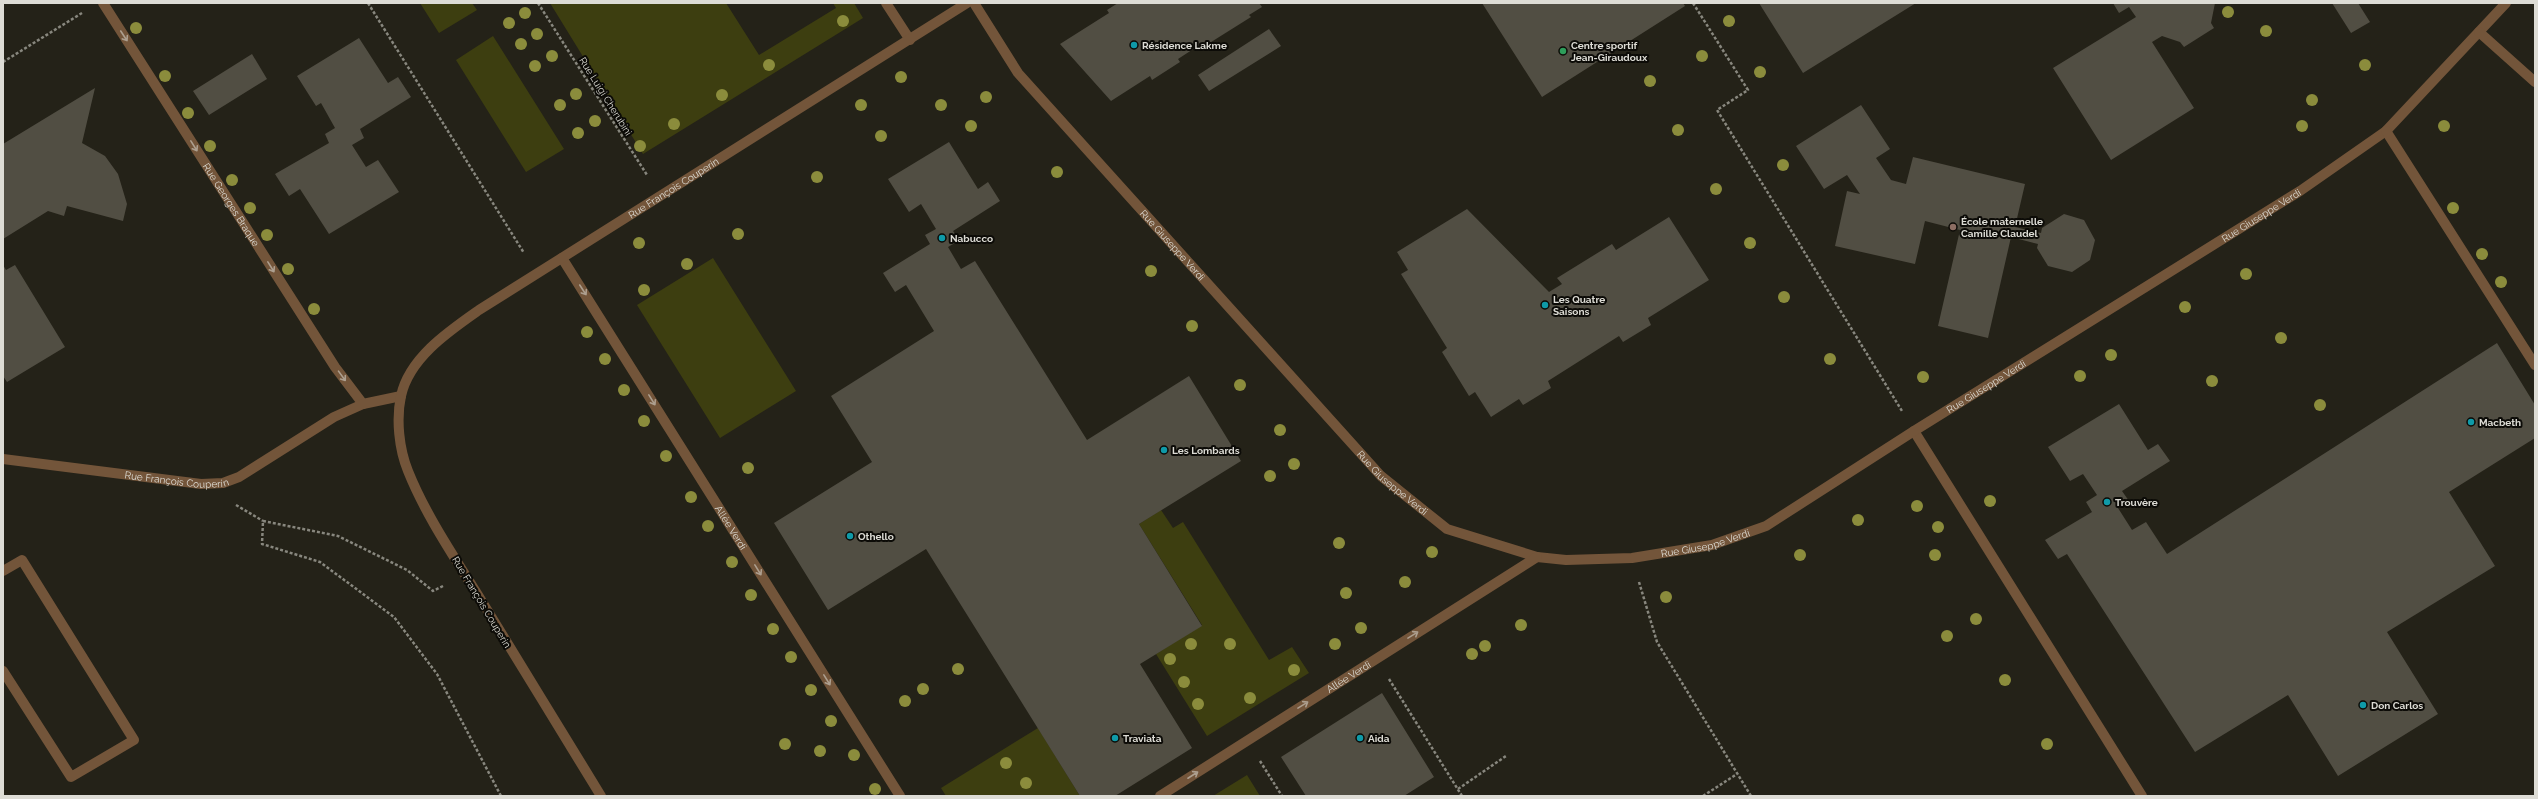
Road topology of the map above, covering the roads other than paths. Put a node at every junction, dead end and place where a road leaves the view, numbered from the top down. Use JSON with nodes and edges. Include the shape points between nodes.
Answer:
{"nodes":[{"id":1,"x":103,"y":3,"type":"edge"},
{"id":2,"x":886,"y":3,"type":"edge"},
{"id":3,"x":967,"y":3,"type":"edge"},
{"id":4,"x":974,"y":3,"type":"edge"},
{"id":5,"x":2506,"y":3,"type":"edge"},
{"id":6,"x":2479,"y":32,"type":"junction"},
{"id":7,"x":910,"y":40,"type":"junction"},
{"id":8,"x":2535,"y":82,"type":"edge"},
{"id":9,"x":2386,"y":130,"type":"junction"},
{"id":10,"x":562,"y":258,"type":"junction"},
{"id":11,"x":2535,"y":365,"type":"edge"},
{"id":12,"x":401,"y":396,"type":"junction"},
{"id":13,"x":363,"y":404,"type":"junction"},
{"id":14,"x":1914,"y":431,"type":"junction"},
{"id":15,"x":3,"y":459,"type":"edge"},
{"id":16,"x":1537,"y":557,"type":"junction"},
{"id":17,"x":3,"y":571,"type":"edge"},
{"id":18,"x":3,"y":671,"type":"edge"},
{"id":19,"x":601,"y":796,"type":"edge"},
{"id":20,"x":900,"y":796,"type":"edge"},
{"id":21,"x":1160,"y":796,"type":"edge"},
{"id":22,"x":2142,"y":796,"type":"edge"}],
"edges":[{"from":1,"to":13,"type":"street","name":"Rue Georges Braque","one_way":true,"via":[[335,367]]},
{"from":2,"to":7,"type":"street"},
{"from":3,"to":7,"type":"street","name":"Rue François Couperin"},
{"from":4,"to":16,"type":"street","name":"Rue Giuseppe Verdi","via":[[1018,72],[1381,476],[1447,528]]},
{"from":5,"to":6,"type":"street","name":"Rue Giuseppe Verdi"},
{"from":6,"to":8,"type":"street"},
{"from":6,"to":9,"type":"street","name":"Rue Giuseppe Verdi"},
{"from":7,"to":10,"type":"street","name":"Rue François Couperin"},
{"from":9,"to":11,"type":"street"},
{"from":9,"to":14,"type":"street","name":"Rue Giuseppe Verdi","via":[[2300,191]]},
{"from":10,"to":12,"type":"street","name":"Rue François Couperin","via":[[448,331],[411,373]]},
{"from":10,"to":20,"type":"street","name":"Allée Verdi","one_way":true},
{"from":12,"to":13,"type":"street","name":"Rue François Couperin"},
{"from":12,"to":19,"type":"street","name":"Rue François Couperin","via":[[400,441],[407,470],[421,499]]},
{"from":13,"to":15,"type":"street","name":"Rue François Couperin","via":[[334,417],[239,477],[223,483],[201,484]]},
{"from":14,"to":16,"type":"street","name":"Rue Giuseppe Verdi","via":[[1766,526],[1712,545],[1632,558],[1566,560]]},
{"from":14,"to":22,"type":"street"},
{"from":21,"to":16,"type":"street","name":"Allée Verdi","one_way":true},
{"from":17,"to":18,"type":"street","via":[[22,560],[134,740],[71,777]]}]}
